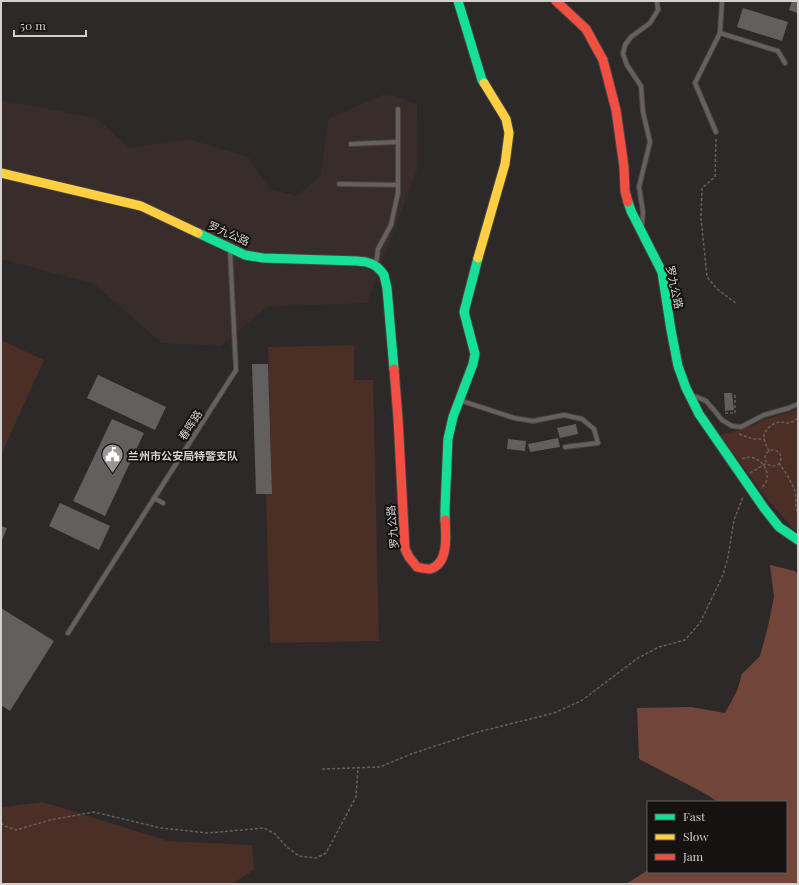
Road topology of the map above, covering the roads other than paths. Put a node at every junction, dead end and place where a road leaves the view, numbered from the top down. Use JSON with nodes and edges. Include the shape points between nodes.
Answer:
{"nodes":[{"id":1,"x":458,"y":1,"type":"edge"},
{"id":2,"x":556,"y":1,"type":"edge"},
{"id":3,"x":657,"y":1,"type":"edge"},
{"id":4,"x":722,"y":1,"type":"edge"},
{"id":5,"x":720,"y":33,"type":"junction"},
{"id":6,"x":785,"y":63,"type":"dead end"},
{"id":7,"x":398,"y":109,"type":"dead end"},
{"id":8,"x":716,"y":132,"type":"road end"},
{"id":9,"x":398,"y":142,"type":"junction"},
{"id":10,"x":351,"y":144,"type":"dead end"},
{"id":11,"x":1,"y":173,"type":"edge"},
{"id":12,"x":339,"y":184,"type":"dead end"},
{"id":13,"x":398,"y":185,"type":"junction"},
{"id":14,"x":641,"y":231,"type":"junction"},
{"id":15,"x":230,"y":248,"type":"junction"},
{"id":16,"x":376,"y":266,"type":"junction"},
{"id":17,"x":690,"y":396,"type":"junction"},
{"id":18,"x":459,"y":400,"type":"junction"},
{"id":19,"x":798,"y":404,"type":"edge"},
{"id":20,"x":565,"y":447,"type":"dead end"},
{"id":21,"x":154,"y":498,"type":"junction"},
{"id":22,"x":163,"y":503,"type":"dead end"},
{"id":23,"x":798,"y":540,"type":"edge"},
{"id":24,"x":68,"y":633,"type":"dead end"}],
"edges":[{"from":1,"to":18,"type":"street","name":"罗九公路","via":[[482,80],[506,119],[509,132],[504,164],[464,312],[475,354]]},
{"from":2,"to":14,"type":"street","name":"罗九公路","via":[[586,30],[603,60],[616,110],[626,191],[631,211]]},
{"from":3,"to":14,"type":"lane","via":[[658,10],[650,23],[631,37],[622,54],[641,86],[643,112],[650,142],[640,187],[643,212]]},
{"from":4,"to":5,"type":"lane"},
{"from":5,"to":6,"type":"lane","via":[[778,51]]},
{"from":5,"to":8,"type":"lane","via":[[695,83]]},
{"from":7,"to":9,"type":"lane"},
{"from":9,"to":10,"type":"lane"},
{"from":9,"to":13,"type":"lane"},
{"from":11,"to":15,"type":"street","name":"罗九公路","via":[[141,206]]},
{"from":12,"to":13,"type":"lane"},
{"from":13,"to":16,"type":"lane","via":[[391,225],[378,249]]},
{"from":14,"to":17,"type":"street","name":"罗九公路","via":[[662,272],[678,366]]},
{"from":15,"to":16,"type":"street","name":"罗九公路","via":[[244,255],[263,258],[356,261]]},
{"from":15,"to":21,"type":"lane","name":"春晖路","via":[[236,370]]},
{"from":16,"to":18,"type":"street","name":"罗九公路","via":[[386,280],[388,296],[405,549],[417,567],[429,569],[439,564],[443,557],[446,540],[448,440]]},
{"from":17,"to":19,"type":"lane","via":[[706,401],[722,420],[732,426],[741,427],[764,415]]},
{"from":17,"to":23,"type":"street","name":"罗九公路","via":[[699,414],[747,486],[779,527]]},
{"from":18,"to":20,"type":"lane","via":[[514,418],[533,421],[564,415],[582,419],[594,429],[598,443]]},
{"from":21,"to":22,"type":"lane"},
{"from":21,"to":24,"type":"lane","name":"春晖路"}]}
